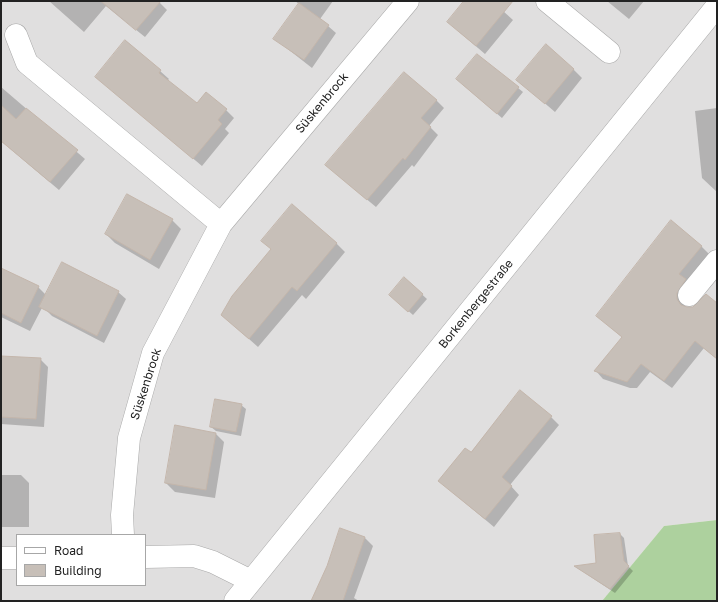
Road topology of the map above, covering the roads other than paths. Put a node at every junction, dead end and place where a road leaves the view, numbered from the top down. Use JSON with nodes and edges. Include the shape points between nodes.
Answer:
{"nodes":[{"id":1,"x":408,"y":1,"type":"edge"},
{"id":2,"x":547,"y":1,"type":"edge"},
{"id":3,"x":717,"y":6,"type":"edge"},
{"id":4,"x":16,"y":35,"type":"dead end"},
{"id":5,"x":609,"y":52,"type":"dead end"},
{"id":6,"x":221,"y":224,"type":"junction"},
{"id":7,"x":717,"y":261,"type":"edge"},
{"id":8,"x":689,"y":295,"type":"dead end"},
{"id":9,"x":122,"y":534,"type":"edge"},
{"id":10,"x":146,"y":557,"type":"edge"},
{"id":11,"x":1,"y":558,"type":"edge"},
{"id":12,"x":16,"y":558,"type":"edge"},
{"id":13,"x":251,"y":581,"type":"junction"},
{"id":14,"x":235,"y":601,"type":"edge"}],
"edges":[{"from":1,"to":6,"type":"street","name":"Süskenbrock"},
{"from":2,"to":5,"type":"street"},
{"from":3,"to":13,"type":"street","name":"Borkenbergestraße"},
{"from":4,"to":6,"type":"street","via":[[27,63]]},
{"from":6,"to":9,"type":"street","name":"Süskenbrock","via":[[153,353],[129,438]]},
{"from":7,"to":8,"type":"street"},
{"from":10,"to":13,"type":"street","via":[[194,556],[213,562]]},
{"from":11,"to":12,"type":"street"},
{"from":13,"to":14,"type":"street","name":"Borkenbergestraße"}]}
